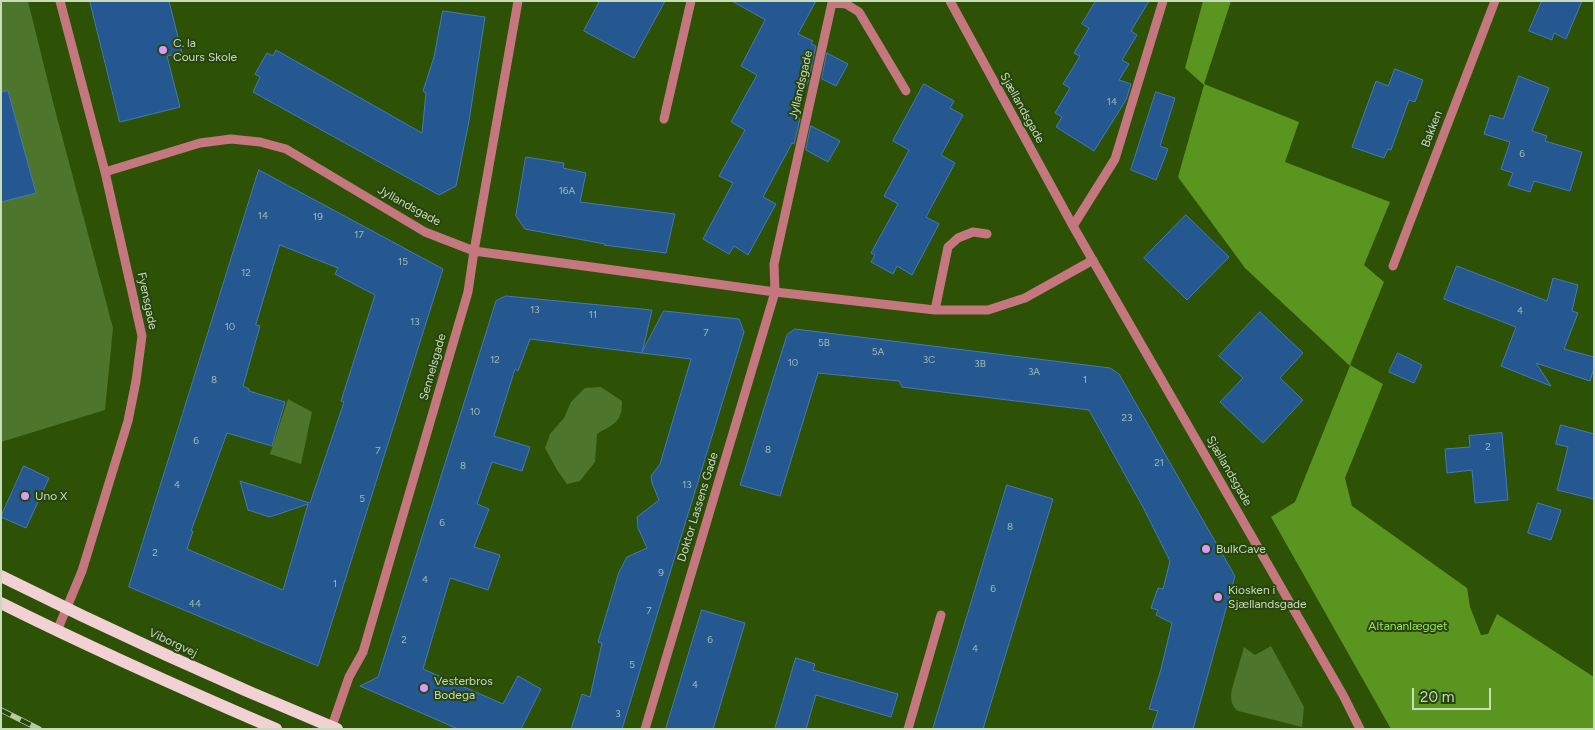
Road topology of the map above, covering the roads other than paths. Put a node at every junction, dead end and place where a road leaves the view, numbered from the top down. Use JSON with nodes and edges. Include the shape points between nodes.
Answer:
{"nodes":[{"id":1,"x":60,"y":1,"type":"edge"},
{"id":2,"x":518,"y":1,"type":"edge"},
{"id":3,"x":691,"y":1,"type":"edge"},
{"id":4,"x":950,"y":1,"type":"edge"},
{"id":5,"x":1163,"y":1,"type":"edge"},
{"id":6,"x":1495,"y":1,"type":"edge"},
{"id":7,"x":906,"y":91,"type":"dead end"},
{"id":8,"x":664,"y":119,"type":"dead end"},
{"id":9,"x":105,"y":172,"type":"junction"},
{"id":10,"x":1074,"y":226,"type":"junction"},
{"id":11,"x":987,"y":234,"type":"dead end"},
{"id":12,"x":474,"y":251,"type":"junction"},
{"id":13,"x":1093,"y":260,"type":"junction"},
{"id":14,"x":1392,"y":266,"type":"dead end"},
{"id":15,"x":775,"y":292,"type":"junction"},
{"id":16,"x":935,"y":310,"type":"junction"},
{"id":17,"x":1,"y":576,"type":"edge"},
{"id":18,"x":1,"y":603,"type":"edge"},
{"id":19,"x":67,"y":609,"type":"junction"},
{"id":20,"x":941,"y":615,"type":"dead end"},
{"id":21,"x":57,"y":631,"type":"junction"},
{"id":22,"x":333,"y":728,"type":"edge"},
{"id":23,"x":276,"y":729,"type":"edge"},
{"id":24,"x":645,"y":729,"type":"edge"},
{"id":25,"x":908,"y":729,"type":"edge"},
{"id":26,"x":1360,"y":729,"type":"edge"}],
"edges":[{"from":1,"to":9,"type":"street","name":"Fyensgade"},
{"from":2,"to":12,"type":"street","name":"Sennelsgade"},
{"from":3,"to":8,"type":"street"},
{"from":4,"to":10,"type":"street","name":"Sjællandsgade"},
{"from":5,"to":10,"type":"street","via":[[1115,159]]},
{"from":6,"to":14,"type":"street","name":"Bakken"},
{"from":7,"to":15,"type":"street","name":"Jyllandsgade","via":[[859,12],[846,4],[832,3],[774,264]]},
{"from":9,"to":12,"type":"street","name":"Jyllandsgade","via":[[200,143],[230,139],[260,142],[286,149],[426,232]]},
{"from":9,"to":19,"type":"street","name":"Fyensgade","via":[[142,336],[128,421],[82,572]]},
{"from":10,"to":13,"type":"street","name":"Sjællandsgade"},
{"from":11,"to":16,"type":"street","via":[[973,232],[958,238],[948,247]]},
{"from":12,"to":15,"type":"street","name":"Jyllandsgade"},
{"from":12,"to":22,"type":"street","name":"Sennelsgade","via":[[468,292],[364,652],[348,676]]},
{"from":13,"to":16,"type":"street","name":"Jyllandsgade","via":[[1025,298],[988,310]]},
{"from":13,"to":26,"type":"street","name":"Sjællandsgade","via":[[1344,695]]},
{"from":15,"to":16,"type":"street","name":"Jyllandsgade"},
{"from":15,"to":24,"type":"street","name":"Doktor Lassens Gade"},
{"from":17,"to":19,"type":"main road","name":"Viborgvej"},
{"from":18,"to":21,"type":"main road"},
{"from":19,"to":21,"type":"street","name":"Fyensgade"},
{"from":19,"to":22,"type":"main road","name":"Viborgvej"},
{"from":20,"to":25,"type":"street"},
{"from":21,"to":23,"type":"main road"}]}
